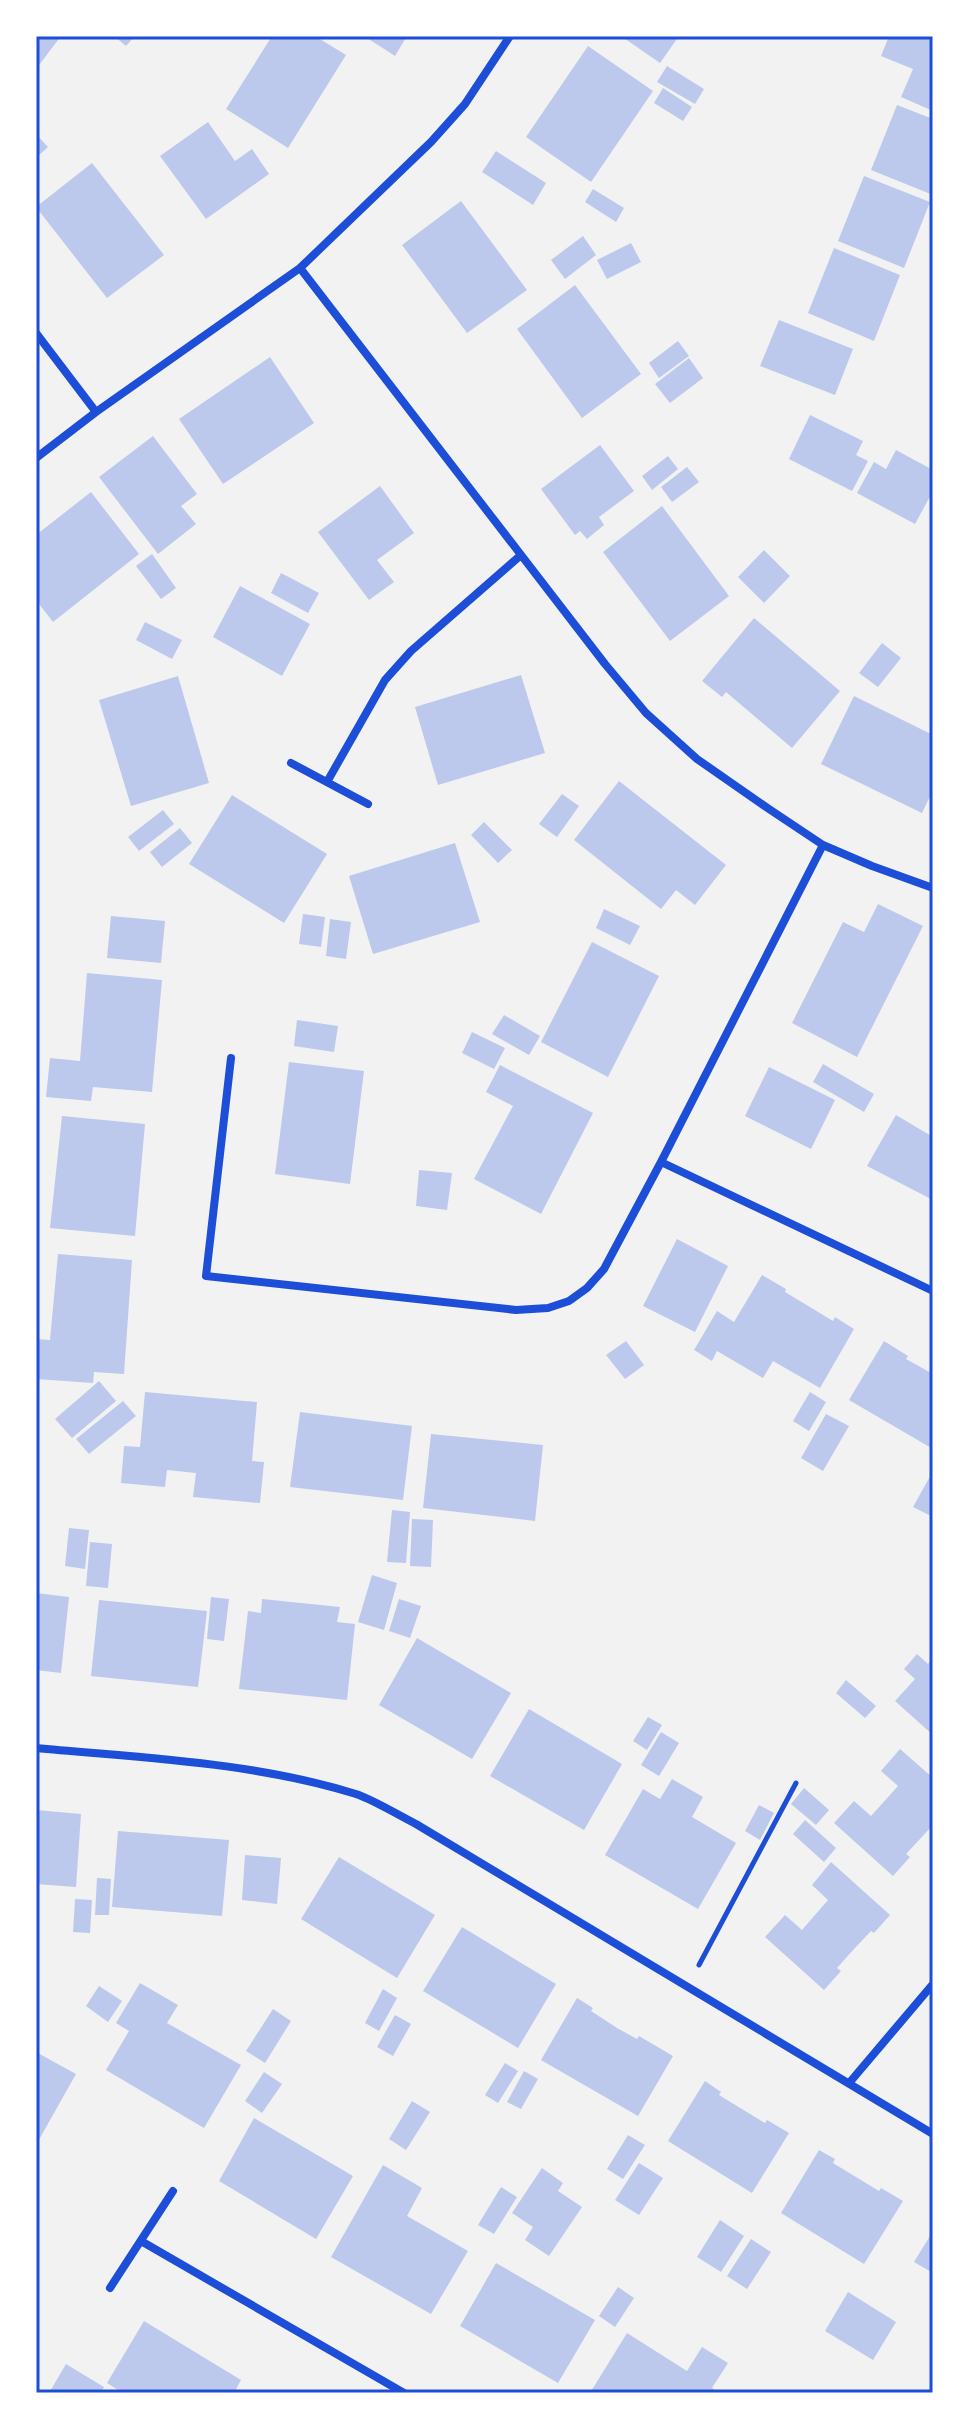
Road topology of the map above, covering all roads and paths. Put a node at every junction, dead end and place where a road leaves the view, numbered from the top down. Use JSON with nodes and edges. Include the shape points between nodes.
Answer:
{"nodes":[{"id":1,"x":510,"y":36,"type":"edge"},
{"id":2,"x":300,"y":268,"type":"junction"},
{"id":3,"x":36,"y":333,"type":"edge"},
{"id":4,"x":96,"y":412,"type":"junction"},
{"id":5,"x":36,"y":458,"type":"edge"},
{"id":6,"x":521,"y":555,"type":"junction"},
{"id":7,"x":291,"y":763,"type":"dead end"},
{"id":8,"x":327,"y":782,"type":"junction"},
{"id":9,"x":368,"y":804,"type":"dead end"},
{"id":10,"x":823,"y":845,"type":"junction"},
{"id":11,"x":933,"y":888,"type":"edge"},
{"id":12,"x":231,"y":1058,"type":"dead end"},
{"id":13,"x":661,"y":1162,"type":"junction"},
{"id":14,"x":933,"y":1291,"type":"edge"},
{"id":15,"x":36,"y":1748,"type":"edge"},
{"id":16,"x":796,"y":1783,"type":"dead end"},
{"id":17,"x":933,"y":1984,"type":"edge"},
{"id":18,"x":687,"y":1987,"type":"junction"},
{"id":19,"x":850,"y":2082,"type":"junction"},
{"id":20,"x":933,"y":2134,"type":"edge"},
{"id":21,"x":173,"y":2191,"type":"dead end"},
{"id":22,"x":141,"y":2241,"type":"junction"},
{"id":23,"x":110,"y":2288,"type":"dead end"},
{"id":24,"x":404,"y":2393,"type":"edge"}],
"edges":[{"from":1,"to":2,"type":"street","via":[[465,104],[431,142]]},
{"from":2,"to":4,"type":"street"},
{"from":2,"to":6,"type":"street"},
{"from":3,"to":4,"type":"street"},
{"from":4,"to":5,"type":"street"},
{"from":6,"to":8,"type":"street","via":[[385,680]]},
{"from":6,"to":10,"type":"street","via":[[646,713],[697,759]]},
{"from":7,"to":8,"type":"street"},
{"from":8,"to":9,"type":"street"},
{"from":10,"to":11,"type":"street"},
{"from":10,"to":13,"type":"street"},
{"from":12,"to":13,"type":"street","via":[[206,1276],[516,1310],[548,1308],[569,1301],[604,1269]]},
{"from":13,"to":14,"type":"street"},
{"from":15,"to":18,"type":"street","via":[[236,1767],[359,1795]]},
{"from":16,"to":18,"type":"path"},
{"from":17,"to":19,"type":"street"},
{"from":18,"to":19,"type":"street"},
{"from":19,"to":20,"type":"street"},
{"from":21,"to":22,"type":"street"},
{"from":22,"to":23,"type":"street"},
{"from":22,"to":24,"type":"street"}]}
